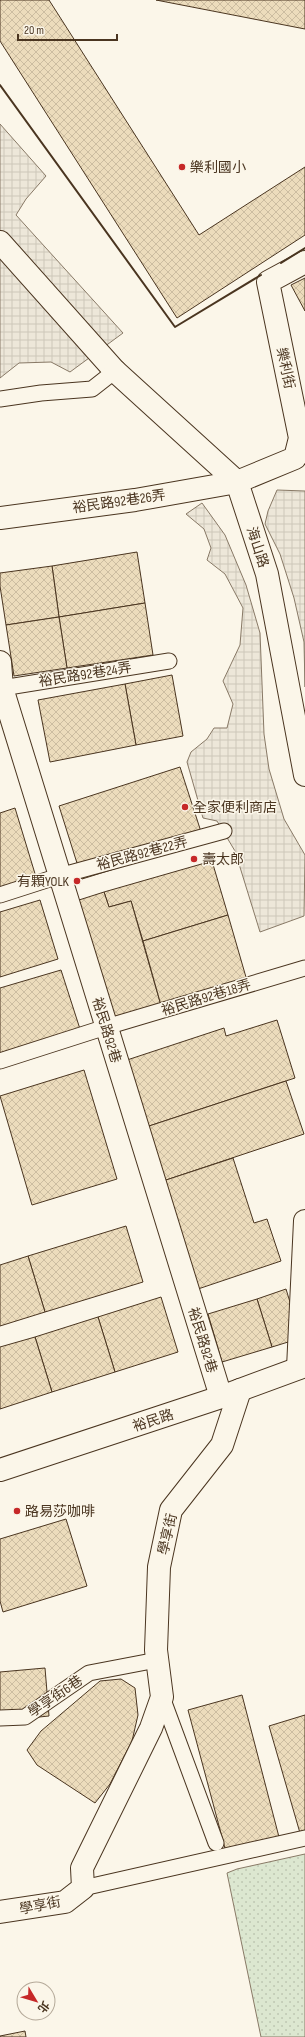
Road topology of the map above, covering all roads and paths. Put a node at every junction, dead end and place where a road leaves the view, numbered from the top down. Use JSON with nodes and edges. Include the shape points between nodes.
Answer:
{"nodes":[{"id":1,"x":0,"y":242,"type":"edge"},
{"id":2,"x":305,"y":262,"type":"edge"},
{"id":3,"x":115,"y":371,"type":"junction"},
{"id":4,"x":0,"y":399,"type":"edge"},
{"id":5,"x":237,"y":482,"type":"junction"},
{"id":6,"x":0,"y":518,"type":"edge"},
{"id":7,"x":169,"y":661,"type":"dead end"},
{"id":8,"x":0,"y":662,"type":"edge"},
{"id":9,"x":2,"y":688,"type":"junction"},
{"id":10,"x":6,"y":721,"type":"edge"},
{"id":11,"x":305,"y":775,"type":"edge"},
{"id":12,"x":224,"y":831,"type":"dead end"},
{"id":13,"x":59,"y":876,"type":"junction"},
{"id":14,"x":0,"y":895,"type":"edge"},
{"id":15,"x":305,"y":968,"type":"edge"},
{"id":16,"x":106,"y":1027,"type":"junction"},
{"id":17,"x":0,"y":1061,"type":"edge"},
{"id":18,"x":305,"y":1221,"type":"edge"},
{"id":19,"x":302,"y":1367,"type":"edge"},
{"id":20,"x":230,"y":1394,"type":"junction"},
{"id":21,"x":0,"y":1470,"type":"edge"},
{"id":22,"x":157,"y":1660,"type":"junction"},
{"id":23,"x":162,"y":1697,"type":"junction"},
{"id":24,"x":0,"y":1718,"type":"edge"},
{"id":25,"x":305,"y":1838,"type":"edge"},
{"id":26,"x":216,"y":1843,"type":"dead end"},
{"id":27,"x":83,"y":1888,"type":"junction"},
{"id":28,"x":0,"y":1912,"type":"edge"}],
"edges":[{"from":1,"to":3,"type":"street","name":"海山路"},
{"from":2,"to":5,"type":"street","name":"樂利街","via":[[268,282],[300,438],[295,458]]},
{"from":3,"to":4,"type":"lane","via":[[92,389]]},
{"from":3,"to":5,"type":"street","name":"海山路"},
{"from":5,"to":6,"type":"street","name":"裕民路92巷26弄","via":[[135,500]]},
{"from":5,"to":11,"type":"street","name":"海山路","via":[[267,574]]},
{"from":7,"to":9,"type":"lane","name":"裕民路92巷24弄"},
{"from":8,"to":9,"type":"street","name":"裕民路92巷"},
{"from":9,"to":10,"type":"street","name":"裕民路92巷"},
{"from":10,"to":13,"type":"street","name":"裕民路92巷"},
{"from":12,"to":13,"type":"lane","name":"裕民路92巷22弄"},
{"from":13,"to":14,"type":"lane","name":"裕民路92巷22弄"},
{"from":13,"to":16,"type":"street","name":"裕民路92巷"},
{"from":15,"to":16,"type":"lane","name":"裕民路92巷18弄"},
{"from":16,"to":17,"type":"lane","name":"裕民路92巷18弄"},
{"from":16,"to":20,"type":"street","name":"裕民路92巷"},
{"from":18,"to":19,"type":"street"},
{"from":19,"to":20,"type":"street","name":"裕民路"},
{"from":20,"to":21,"type":"street","name":"裕民路"},
{"from":20,"to":22,"type":"street","name":"學享街","via":[[222,1445],[171,1510],[159,1567]]},
{"from":22,"to":23,"type":"street","name":"學享街"},
{"from":22,"to":24,"type":"lane","name":"學享街6巷","via":[[90,1673],[25,1717]]},
{"from":23,"to":26,"type":"lane","name":"學享街"},
{"from":23,"to":27,"type":"street","name":"學享街","via":[[152,1728],[82,1868]]},
{"from":25,"to":27,"type":"lane"},
{"from":27,"to":28,"type":"street","name":"學享街","via":[[65,1902]]}]}
